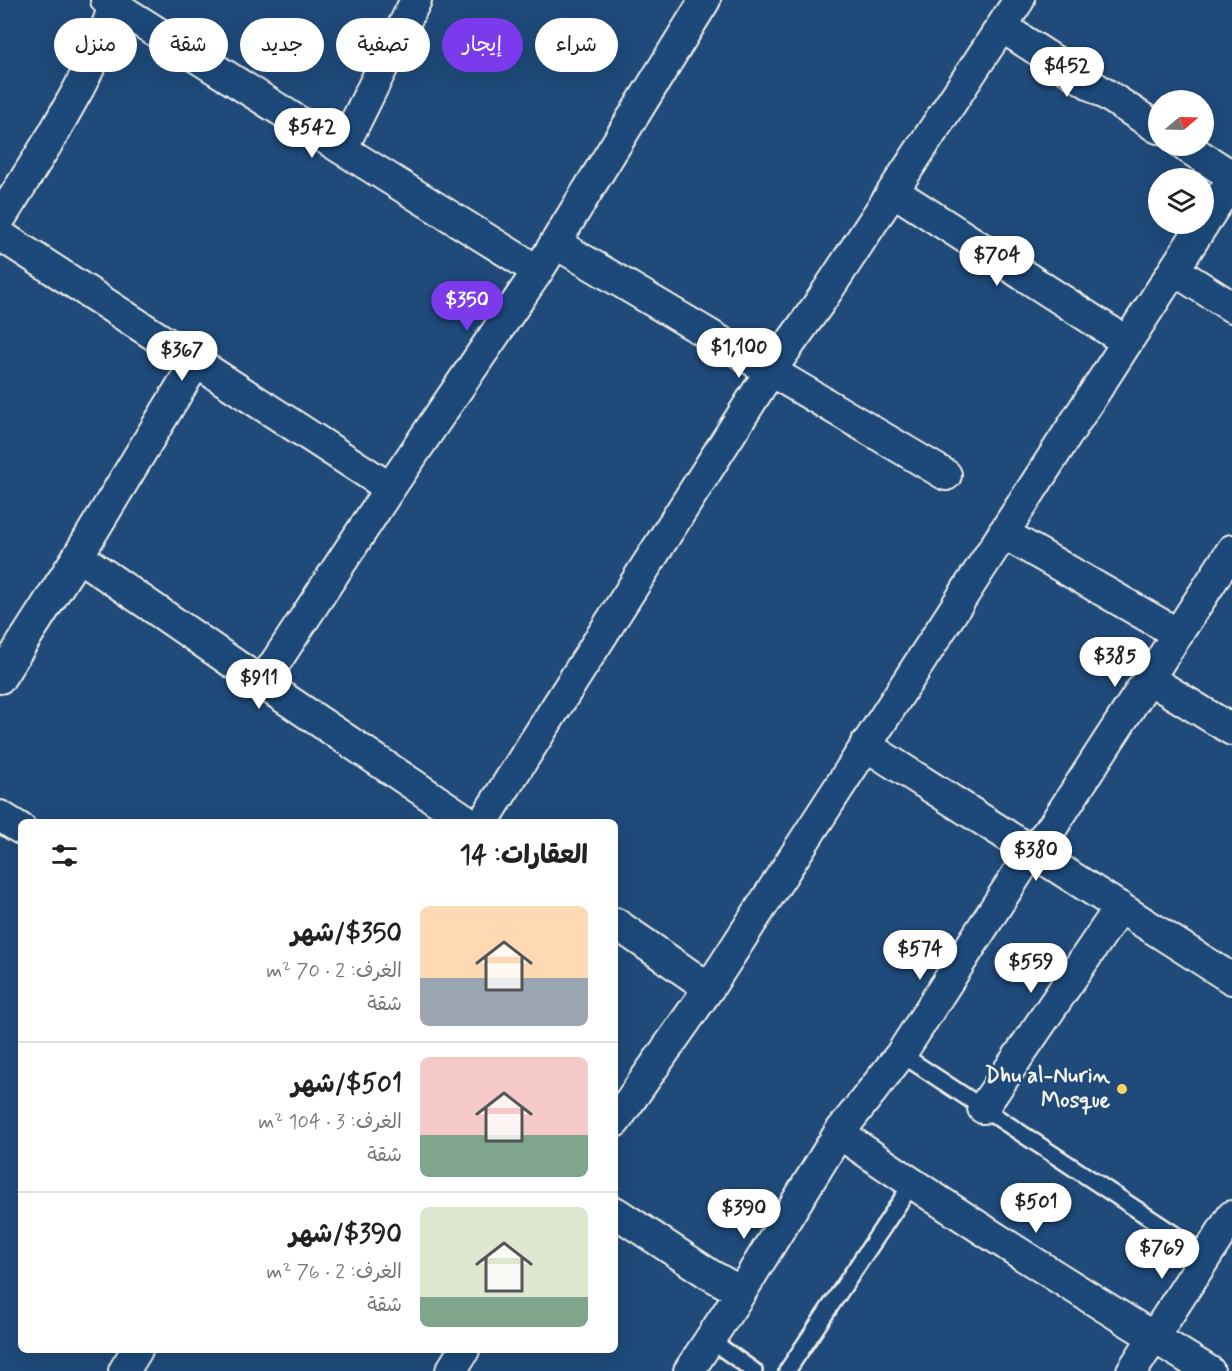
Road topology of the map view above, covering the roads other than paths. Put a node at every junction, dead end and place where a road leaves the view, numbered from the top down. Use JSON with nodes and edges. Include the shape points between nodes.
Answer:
{"nodes":[{"id":1,"x":416,"y":0,"type":"edge"},
{"id":2,"x":705,"y":0,"type":"edge"},
{"id":3,"x":1019,"y":0,"type":"edge"},
{"id":4,"x":112,"y":1,"type":"edge"},
{"id":5,"x":1002,"y":27,"type":"junction"},
{"id":6,"x":1148,"y":122,"type":"edge"},
{"id":7,"x":342,"y":149,"type":"junction"},
{"id":8,"x":1200,"y":156,"type":"edge"},
{"id":9,"x":1232,"y":178,"type":"edge"},
{"id":10,"x":893,"y":191,"type":"junction"},
{"id":11,"x":0,"y":219,"type":"edge"},
{"id":12,"x":0,"y":235,"type":"edge"},
{"id":13,"x":555,"y":243,"type":"junction"},
{"id":14,"x":1174,"y":270,"type":"junction"},
{"id":15,"x":537,"y":271,"type":"junction"},
{"id":16,"x":1232,"y":307,"type":"edge"},
{"id":17,"x":1127,"y":342,"type":"junction"},
{"id":18,"x":196,"y":362,"type":"junction"},
{"id":19,"x":771,"y":370,"type":"junction"},
{"id":20,"x":946,"y":475,"type":"dead end"},
{"id":21,"x":390,"y":488,"type":"junction"},
{"id":22,"x":1003,"y":533,"type":"junction"},
{"id":23,"x":1232,"y":550,"type":"edge"},
{"id":24,"x":78,"y":556,"type":"junction"},
{"id":25,"x":1178,"y":634,"type":"junction"},
{"id":26,"x":0,"y":678,"type":"edge"},
{"id":27,"x":1149,"y":679,"type":"junction"},
{"id":28,"x":262,"y":683,"type":"junction"},
{"id":29,"x":1232,"y":730,"type":"edge"},
{"id":30,"x":866,"y":745,"type":"junction"},
{"id":31,"x":0,"y":816,"type":"edge"},
{"id":32,"x":465,"y":819,"type":"edge"},
{"id":33,"x":485,"y":819,"type":"edge"},
{"id":34,"x":18,"y":827,"type":"edge"},
{"id":35,"x":1032,"y":851,"type":"junction"},
{"id":36,"x":1120,"y":907,"type":"junction"},
{"id":37,"x":618,"y":925,"type":"edge"},
{"id":38,"x":1232,"y":979,"type":"edge"},
{"id":39,"x":709,"y":988,"type":"junction"},
{"id":40,"x":901,"y":1054,"type":"junction"},
{"id":41,"x":983,"y":1108,"type":"junction"},
{"id":42,"x":618,"y":1118,"type":"edge"},
{"id":43,"x":839,"y":1133,"type":"junction"},
{"id":44,"x":912,"y":1184,"type":"junction"},
{"id":45,"x":618,"y":1214,"type":"edge"},
{"id":46,"x":1232,"y":1216,"type":"edge"},
{"id":47,"x":1206,"y":1255,"type":"junction"},
{"id":48,"x":741,"y":1292,"type":"junction"},
{"id":49,"x":1154,"y":1338,"type":"junction"},
{"id":50,"x":709,"y":1339,"type":"junction"},
{"id":51,"x":135,"y":1353,"type":"edge"},
{"id":52,"x":462,"y":1353,"type":"edge"},
{"id":53,"x":123,"y":1371,"type":"edge"},
{"id":54,"x":451,"y":1371,"type":"edge"},
{"id":55,"x":689,"y":1371,"type":"edge"},
{"id":56,"x":754,"y":1371,"type":"edge"},
{"id":57,"x":787,"y":1371,"type":"edge"},
{"id":58,"x":1132,"y":1371,"type":"edge"},
{"id":59,"x":1209,"y":1371,"type":"edge"}],
"edges":[{"from":1,"to":7,"type":"street"},
{"from":2,"to":13,"type":"street"},
{"from":3,"to":5,"type":"street"},
{"from":4,"to":7,"type":"street"},
{"from":4,"to":11,"type":"street","via":[[99,48],[79,88]]},
{"from":5,"to":6,"type":"street"},
{"from":5,"to":10,"type":"street"},
{"from":7,"to":15,"type":"street"},
{"from":8,"to":9,"type":"street"},
{"from":9,"to":14,"type":"street"},
{"from":10,"to":17,"type":"street"},
{"from":10,"to":19,"type":"street"},
{"from":12,"to":18,"type":"street"},
{"from":13,"to":15,"type":"street"},
{"from":13,"to":19,"type":"street"},
{"from":14,"to":16,"type":"street"},
{"from":14,"to":17,"type":"street"},
{"from":15,"to":21,"type":"street"},
{"from":17,"to":22,"type":"street"},
{"from":18,"to":21,"type":"street"},
{"from":18,"to":24,"type":"street"},
{"from":19,"to":20,"type":"street"},
{"from":19,"to":33,"type":"street"},
{"from":21,"to":28,"type":"street"},
{"from":22,"to":25,"type":"street"},
{"from":22,"to":30,"type":"street"},
{"from":23,"to":25,"type":"street"},
{"from":24,"to":26,"type":"street"},
{"from":24,"to":28,"type":"street"},
{"from":25,"to":27,"type":"street"},
{"from":27,"to":29,"type":"street"},
{"from":27,"to":35,"type":"street","via":[[1053,826]]},
{"from":28,"to":32,"type":"street"},
{"from":30,"to":35,"type":"street"},
{"from":30,"to":39,"type":"street"},
{"from":31,"to":34,"type":"street"},
{"from":35,"to":36,"type":"street"},
{"from":35,"to":40,"type":"street"},
{"from":36,"to":38,"type":"street"},
{"from":36,"to":41,"type":"street"},
{"from":37,"to":39,"type":"street"},
{"from":39,"to":42,"type":"street"},
{"from":40,"to":41,"type":"lane"},
{"from":40,"to":43,"type":"street"},
{"from":41,"to":47,"type":"lane"},
{"from":43,"to":44,"type":"street"},
{"from":43,"to":48,"type":"street"},
{"from":44,"to":49,"type":"street"},
{"from":44,"to":57,"type":"lane"},
{"from":45,"to":48,"type":"street"},
{"from":46,"to":47,"type":"street"},
{"from":47,"to":49,"type":"street"},
{"from":48,"to":50,"type":"street"},
{"from":49,"to":58,"type":"street"},
{"from":49,"to":59,"type":"street"},
{"from":50,"to":55,"type":"street"},
{"from":50,"to":56,"type":"lane"},
{"from":51,"to":53,"type":"street"},
{"from":52,"to":54,"type":"street"}]}
